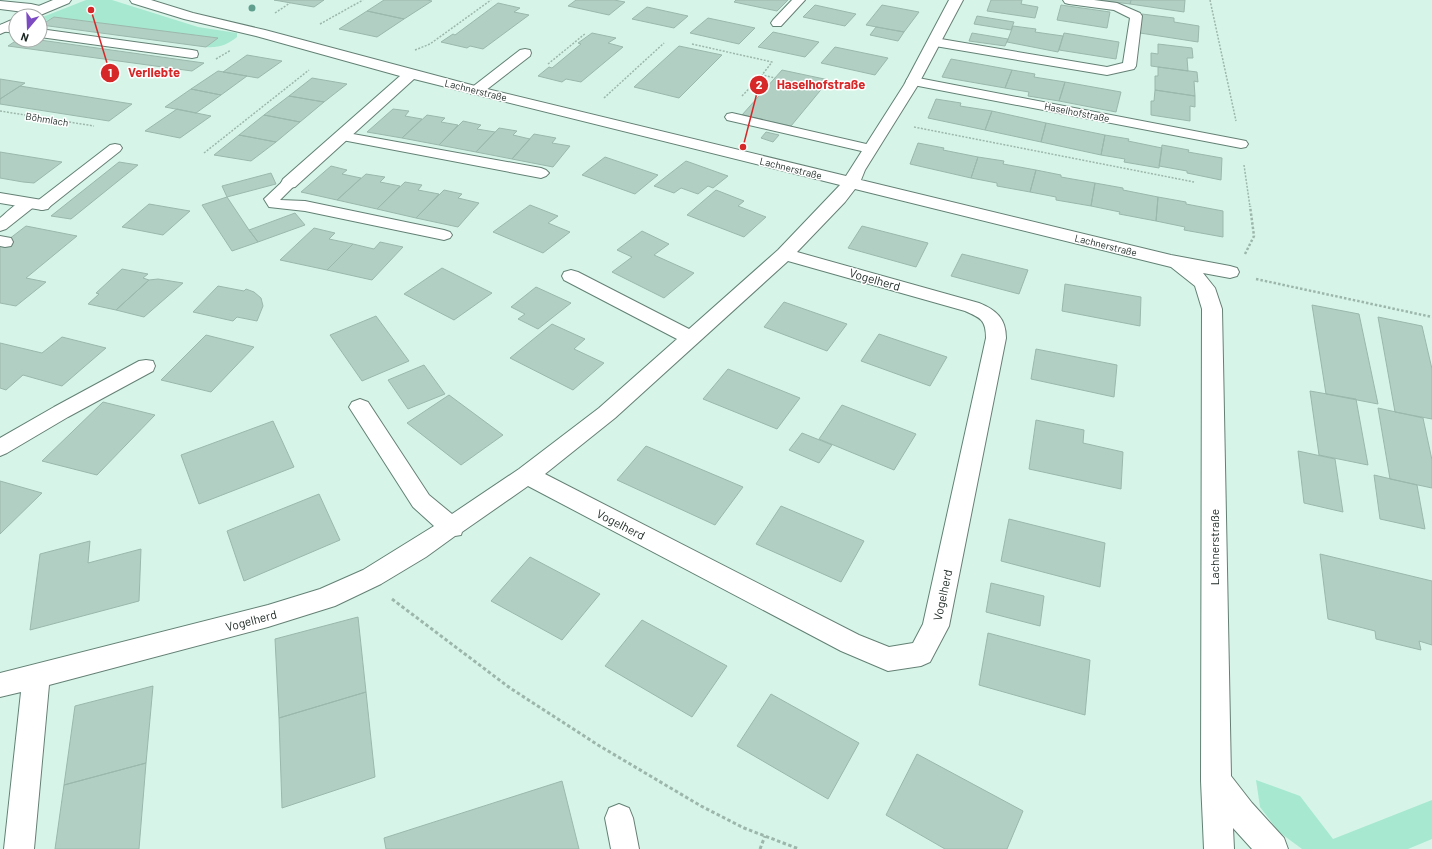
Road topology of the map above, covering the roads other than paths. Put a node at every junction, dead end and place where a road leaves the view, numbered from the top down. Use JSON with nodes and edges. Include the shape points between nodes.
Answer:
{"nodes":[{"id":1,"x":64,"y":0,"type":"edge"},
{"id":2,"x":137,"y":0,"type":"edge"},
{"id":3,"x":799,"y":0,"type":"edge"},
{"id":4,"x":956,"y":0,"type":"edge"},
{"id":5,"x":1069,"y":0,"type":"edge"},
{"id":6,"x":0,"y":5,"type":"edge"},
{"id":7,"x":32,"y":8,"type":"edge"},
{"id":8,"x":45,"y":8,"type":"edge"},
{"id":9,"x":776,"y":23,"type":"dead end"},
{"id":10,"x":48,"y":34,"type":"edge"},
{"id":11,"x":935,"y":42,"type":"junction"},
{"id":12,"x":525,"y":53,"type":"dead end"},
{"id":13,"x":192,"y":54,"type":"dead end"},
{"id":14,"x":411,"y":74,"type":"junction"},
{"id":15,"x":913,"y":81,"type":"junction"},
{"id":16,"x":476,"y":91,"type":"junction"},
{"id":17,"x":732,"y":117,"type":"dead end"},
{"id":18,"x":342,"y":136,"type":"junction"},
{"id":19,"x":1241,"y":144,"type":"dead end"},
{"id":20,"x":115,"y":148,"type":"dead end"},
{"id":21,"x":870,"y":149,"type":"junction"},
{"id":22,"x":541,"y":173,"type":"dead end"},
{"id":23,"x":289,"y":183,"type":"joint"},
{"id":24,"x":851,"y":183,"type":"junction"},
{"id":25,"x":0,"y":198,"type":"edge"},
{"id":26,"x":36,"y":204,"type":"junction"},
{"id":27,"x":0,"y":226,"type":"edge"},
{"id":28,"x":444,"y":235,"type":"dead end"},
{"id":29,"x":785,"y":254,"type":"junction"},
{"id":30,"x":1171,"y":261,"type":"junction"},
{"id":31,"x":1230,"y":272,"type":"road end"},
{"id":32,"x":572,"y":276,"type":"dead end"},
{"id":33,"x":691,"y":338,"type":"junction"},
{"id":34,"x":146,"y":366,"type":"dead end"},
{"id":35,"x":360,"y":407,"type":"dead end"},
{"id":36,"x":0,"y":448,"type":"edge"},
{"id":37,"x":527,"y":475,"type":"junction"},
{"id":38,"x":452,"y":528,"type":"junction"},
{"id":39,"x":36,"y":676,"type":"junction"},
{"id":40,"x":0,"y":685,"type":"edge"},
{"id":41,"x":1216,"y":781,"type":"junction"},
{"id":42,"x":620,"y":818,"type":"dead end"},
{"id":43,"x":19,"y":849,"type":"edge"},
{"id":44,"x":625,"y":849,"type":"edge"},
{"id":45,"x":1219,"y":849,"type":"edge"},
{"id":46,"x":1273,"y":849,"type":"edge"}],
"edges":[{"from":1,"to":8,"type":"street"},
{"from":2,"to":14,"type":"street","name":"Lachnerstraße"},
{"from":3,"to":9,"type":"lane"},
{"from":4,"to":11,"type":"street"},
{"from":5,"to":11,"type":"lane","via":[[1117,7],[1136,16],[1129,66],[1107,71]]},
{"from":6,"to":7,"type":"lane"},
{"from":10,"to":13,"type":"lane"},
{"from":11,"to":15,"type":"street"},
{"from":12,"to":16,"type":"lane"},
{"from":14,"to":16,"type":"street","name":"Lachnerstraße"},
{"from":14,"to":18,"type":"street"},
{"from":15,"to":19,"type":"lane","name":"Haselhofstraße"},
{"from":15,"to":21,"type":"street"},
{"from":16,"to":24,"type":"street","name":"Lachnerstraße"},
{"from":17,"to":21,"type":"lane"},
{"from":18,"to":22,"type":"lane"},
{"from":18,"to":23,"type":"street"},
{"from":20,"to":26,"type":"lane"},
{"from":21,"to":24,"type":"street"},
{"from":23,"to":28,"type":"lane","via":[[272,199],[275,204],[305,206]]},
{"from":24,"to":29,"type":"street","name":"Vogelherd"},
{"from":24,"to":30,"type":"street","name":"Lachnerstraße"},
{"from":25,"to":26,"type":"street"},
{"from":26,"to":27,"type":"lane"},
{"from":29,"to":33,"type":"street","name":"Vogelherd"},
{"from":29,"to":37,"type":"street","name":"Vogelherd","via":[[972,307],[989,314],[996,326],[996,338],[936,626],[921,654],[888,658],[850,643]]},
{"from":30,"to":31,"type":"street","name":"Lachnerstraße"},
{"from":30,"to":41,"type":"street","name":"Lachnerstraße","via":[[1200,280],[1210,298],[1212,309]]},
{"from":32,"to":33,"type":"street"},
{"from":33,"to":37,"type":"street","name":"Vogelherd","via":[[607,413]]},
{"from":34,"to":36,"type":"lane"},
{"from":35,"to":38,"type":"street","via":[[421,501]]},
{"from":37,"to":38,"type":"street","name":"Vogelherd"},
{"from":38,"to":39,"type":"street","name":"Vogelherd","via":[[372,577],[326,598],[268,616]]},
{"from":39,"to":40,"type":"street","name":"Vogelherd"},
{"from":39,"to":43,"type":"street"},
{"from":41,"to":45,"type":"street","name":"Lachnerstraße"},
{"from":41,"to":46,"type":"street","via":[[1241,814]]},
{"from":42,"to":44,"type":"lane"}]}
